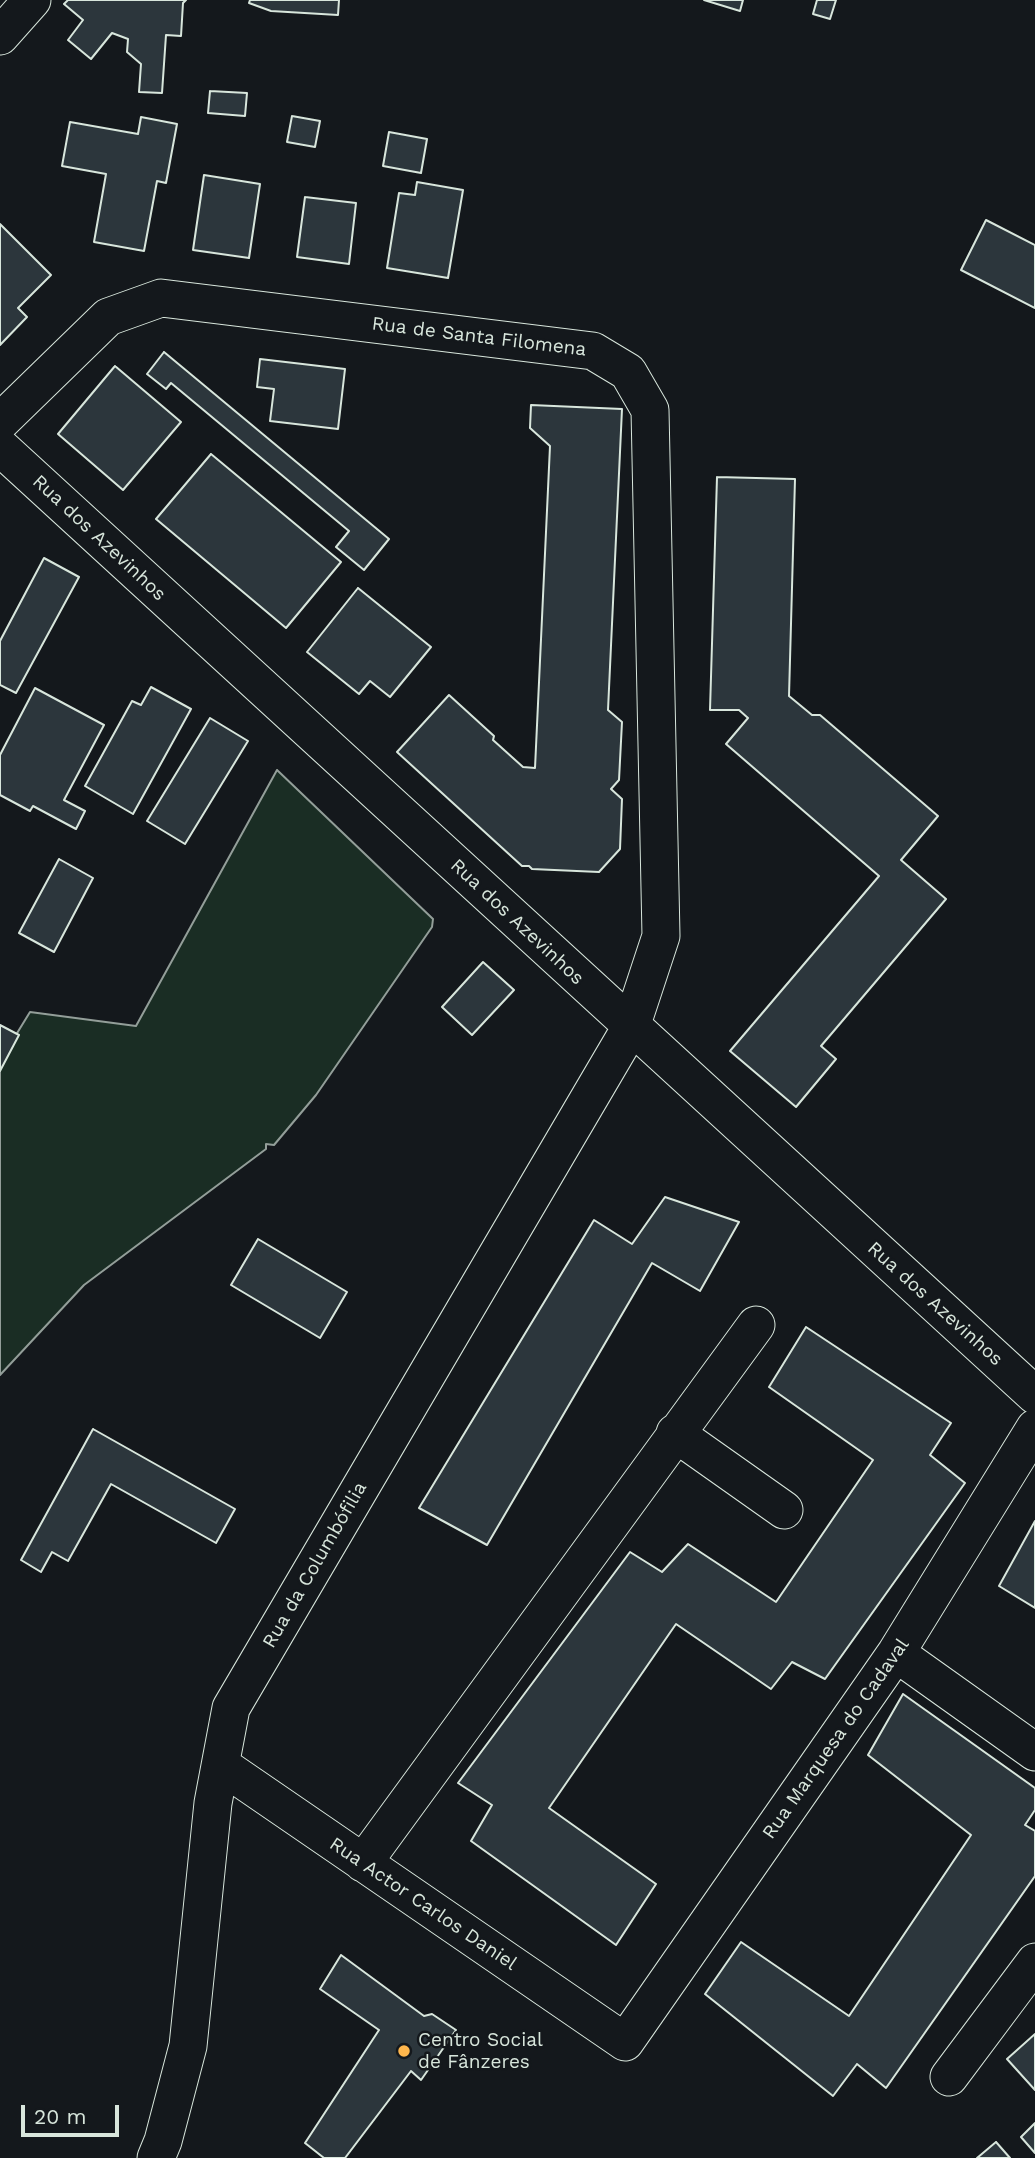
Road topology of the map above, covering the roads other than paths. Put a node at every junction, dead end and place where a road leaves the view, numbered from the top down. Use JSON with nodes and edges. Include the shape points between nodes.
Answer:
{"nodes":[{"id":1,"x":32,"y":0,"type":"edge"},
{"id":2,"x":0,"y":36,"type":"edge"},
{"id":3,"x":0,"y":422,"type":"edge"},
{"id":4,"x":0,"y":447,"type":"edge"},
{"id":5,"x":631,"y":1027,"type":"junction"},
{"id":6,"x":755,"y":1325,"type":"dead end"},
{"id":7,"x":1035,"y":1395,"type":"edge"},
{"id":8,"x":1035,"y":1428,"type":"edge"},
{"id":9,"x":675,"y":1433,"type":"junction"},
{"id":10,"x":784,"y":1510,"type":"dead end"},
{"id":11,"x":896,"y":1653,"type":"junction"},
{"id":12,"x":1035,"y":1752,"type":"edge"},
{"id":13,"x":220,"y":1765,"type":"junction"},
{"id":14,"x":363,"y":1863,"type":"junction"},
{"id":15,"x":1035,"y":1962,"type":"edge"},
{"id":16,"x":625,"y":2042,"type":"joint"},
{"id":17,"x":949,"y":2077,"type":"dead end"},
{"id":18,"x":156,"y":2158,"type":"edge"}],
"edges":[{"from":1,"to":2,"type":"street"},
{"from":3,"to":5,"type":"street","name":"Rua de Santa Filomena","via":[[108,317],[161,298],[593,351],[628,372],[650,410],[661,936]]},
{"from":4,"to":5,"type":"street","name":"Rua dos Azevinhos"},
{"from":5,"to":7,"type":"street","name":"Rua dos Azevinhos"},
{"from":5,"to":13,"type":"street","name":"Rua da Columbófilia","via":[[231,1708]]},
{"from":6,"to":9,"type":"street"},
{"from":8,"to":11,"type":"street","name":"Rua Marquesa do Cadaval"},
{"from":9,"to":10,"type":"street"},
{"from":9,"to":14,"type":"street"},
{"from":11,"to":12,"type":"street"},
{"from":11,"to":16,"type":"street","name":"Rua Marquesa do Cadaval"},
{"from":13,"to":14,"type":"street","name":"Rua Actor Carlos Daniel"},
{"from":13,"to":18,"type":"street","name":"Rua da Columbófilia","via":[[188,2046]]},
{"from":14,"to":16,"type":"street","name":"Rua Actor Carlos Daniel"},
{"from":15,"to":17,"type":"street"}]}
